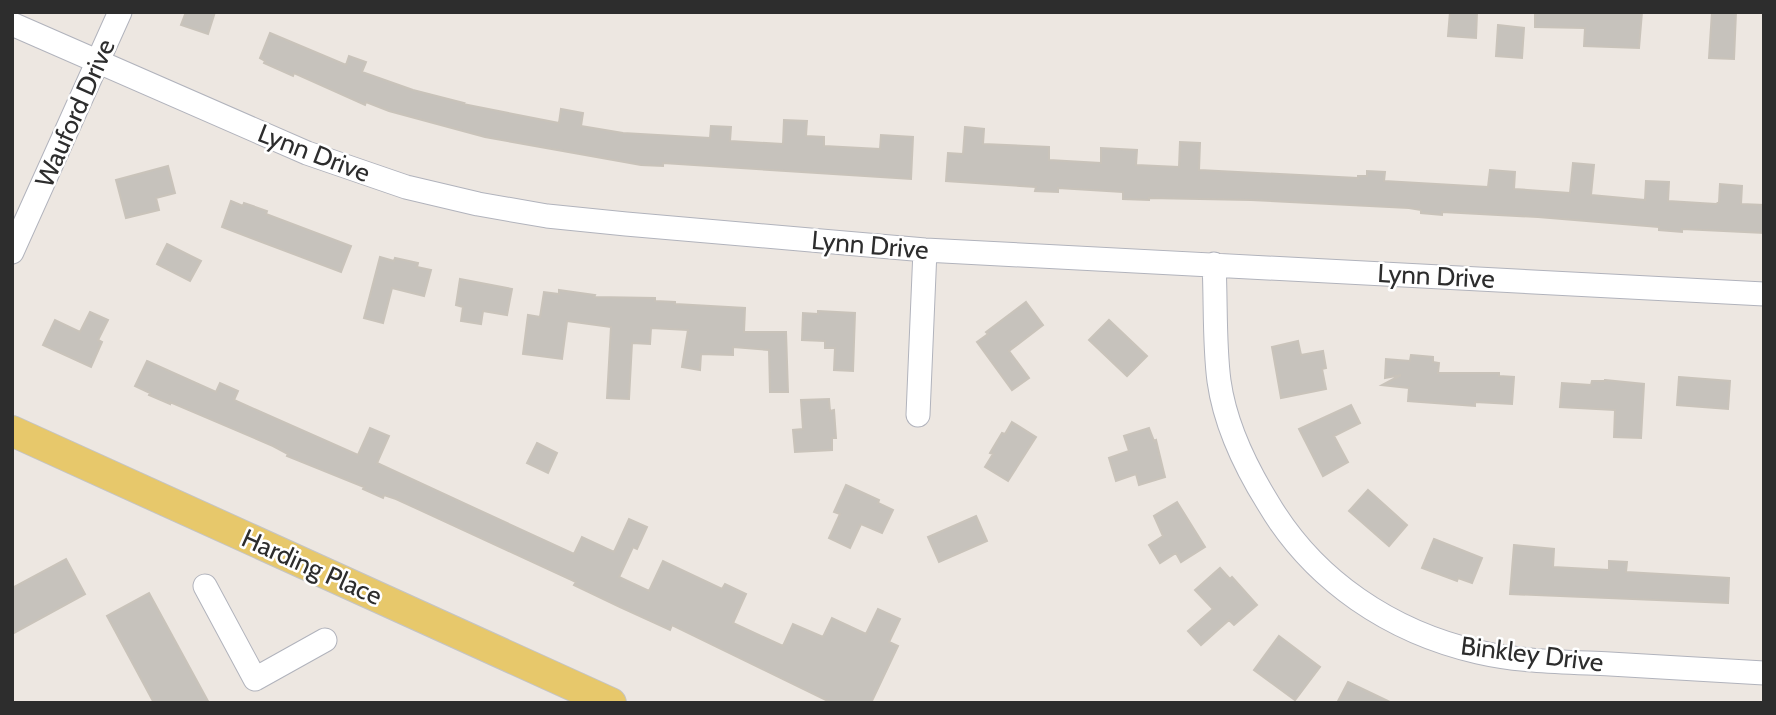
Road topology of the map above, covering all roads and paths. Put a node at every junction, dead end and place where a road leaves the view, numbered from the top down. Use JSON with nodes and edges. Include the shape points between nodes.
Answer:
{"nodes":[{"id":1,"x":120,"y":12,"type":"edge"},
{"id":2,"x":12,"y":24,"type":"edge"},
{"id":3,"x":98,"y":63,"type":"junction"},
{"id":4,"x":925,"y":250,"type":"junction"},
{"id":5,"x":12,"y":252,"type":"edge"},
{"id":6,"x":1214,"y":264,"type":"junction"},
{"id":7,"x":1764,"y":294,"type":"edge"},
{"id":8,"x":918,"y":415,"type":"dead end"},
{"id":9,"x":12,"y":432,"type":"edge"},
{"id":10,"x":205,"y":586,"type":"dead end"},
{"id":11,"x":325,"y":640,"type":"dead end"},
{"id":12,"x":1764,"y":673,"type":"edge"},
{"id":13,"x":611,"y":703,"type":"edge"}],
"edges":[{"from":1,"to":3,"type":"street","name":"Wauford Drive"},
{"from":2,"to":3,"type":"street","name":"Lynn Drive"},
{"from":3,"to":4,"type":"street","name":"Lynn Drive","via":[[330,162],[478,204],[560,217]]},
{"from":3,"to":5,"type":"street","name":"Wauford Drive"},
{"from":4,"to":6,"type":"street","name":"Lynn Drive"},
{"from":4,"to":8,"type":"street"},
{"from":6,"to":7,"type":"street","name":"Lynn Drive"},
{"from":6,"to":12,"type":"street","name":"Binkley Drive","via":[[1219,380],[1228,421],[1251,475],[1276,517],[1306,557],[1343,591],[1385,618],[1431,639],[1479,653]]},
{"from":9,"to":13,"type":"main road","name":"Harding Place"},
{"from":10,"to":11,"type":"street","via":[[255,679]]}]}
